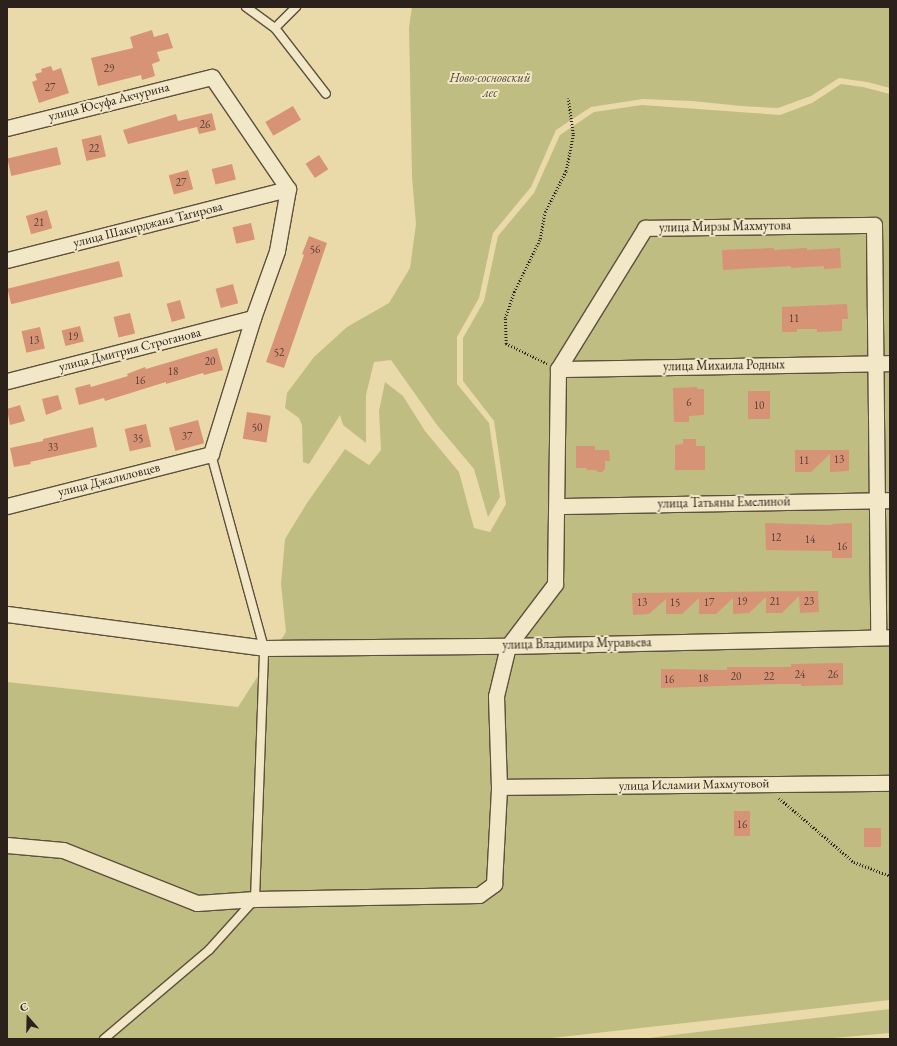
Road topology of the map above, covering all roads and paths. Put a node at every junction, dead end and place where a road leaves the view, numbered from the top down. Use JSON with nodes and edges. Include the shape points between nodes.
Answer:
{"nodes":[{"id":1,"x":246,"y":7,"type":"edge"},
{"id":2,"x":296,"y":7,"type":"edge"},
{"id":3,"x":275,"y":28,"type":"junction"},
{"id":4,"x":326,"y":94,"type":"dead end"},
{"id":5,"x":568,"y":98,"type":"dead end"},
{"id":6,"x":7,"y":128,"type":"edge"},
{"id":7,"x":288,"y":189,"type":"junction"},
{"id":8,"x":7,"y":260,"type":"edge"},
{"id":9,"x":253,"y":318,"type":"junction"},
{"id":10,"x":883,"y":363,"type":"edge"},
{"id":11,"x":558,"y":369,"type":"junction"},
{"id":12,"x":7,"y":381,"type":"edge"},
{"id":13,"x":211,"y":454,"type":"junction"},
{"id":14,"x":883,"y":500,"type":"edge"},
{"id":15,"x":7,"y":506,"type":"edge"},
{"id":16,"x":557,"y":506,"type":"junction"},
{"id":17,"x":7,"y":614,"type":"edge"},
{"id":18,"x":884,"y":637,"type":"edge"},
{"id":19,"x":508,"y":646,"type":"junction"},
{"id":20,"x":264,"y":648,"type":"junction"},
{"id":21,"x":890,"y":783,"type":"edge"},
{"id":22,"x":764,"y":785,"type":"junction"},
{"id":23,"x":499,"y":787,"type":"junction"},
{"id":24,"x":7,"y":845,"type":"edge"},
{"id":25,"x":890,"y":876,"type":"edge"},
{"id":26,"x":255,"y":899,"type":"junction"},
{"id":27,"x":104,"y":1039,"type":"edge"}],
"edges":[{"from":1,"to":3,"type":"lane"},
{"from":2,"to":3,"type":"lane"},
{"from":3,"to":4,"type":"lane"},
{"from":5,"to":11,"type":"path","via":[[573,134],[566,171],[546,212],[540,238],[514,292],[505,318],[506,344]]},
{"from":6,"to":7,"type":"street","name":"улица Юсуфа Акчурина","via":[[212,77]]},
{"from":7,"to":8,"type":"street","name":"улица Шакирджана Тагирова"},
{"from":7,"to":9,"type":"street","via":[[277,251]]},
{"from":9,"to":12,"type":"street","name":"улица Дмитрия Строганова"},
{"from":9,"to":13,"type":"street"},
{"from":10,"to":11,"type":"street","name":"улица Михаила Родных"},
{"from":10,"to":11,"type":"street","name":"улица Мирзы Махмутова","via":[[874,225],[644,228]]},
{"from":10,"to":14,"type":"street"},
{"from":11,"to":16,"type":"street"},
{"from":13,"to":15,"type":"street","name":"улица Джалиловцев"},
{"from":13,"to":20,"type":"lane"},
{"from":14,"to":16,"type":"street","name":"улица Татьяны Емелиной"},
{"from":14,"to":18,"type":"street"},
{"from":16,"to":19,"type":"street","via":[[556,584]]},
{"from":17,"to":20,"type":"street","name":"улица Владимира Муравьева"},
{"from":18,"to":19,"type":"street","name":"улица Владимира Муравьева"},
{"from":19,"to":20,"type":"street","name":"улица Владимира Муравьева"},
{"from":19,"to":23,"type":"street","via":[[496,696]]},
{"from":20,"to":26,"type":"lane"},
{"from":21,"to":22,"type":"street","name":"улица Исламии Махмутовой"},
{"from":22,"to":23,"type":"street","name":"улица Исламии Махмутовой"},
{"from":22,"to":25,"type":"path","via":[[854,862]]},
{"from":23,"to":26,"type":"street","via":[[494,884],[479,895]]},
{"from":24,"to":26,"type":"street","via":[[63,850],[197,903]]},
{"from":26,"to":27,"type":"lane","via":[[209,950]]}]}
